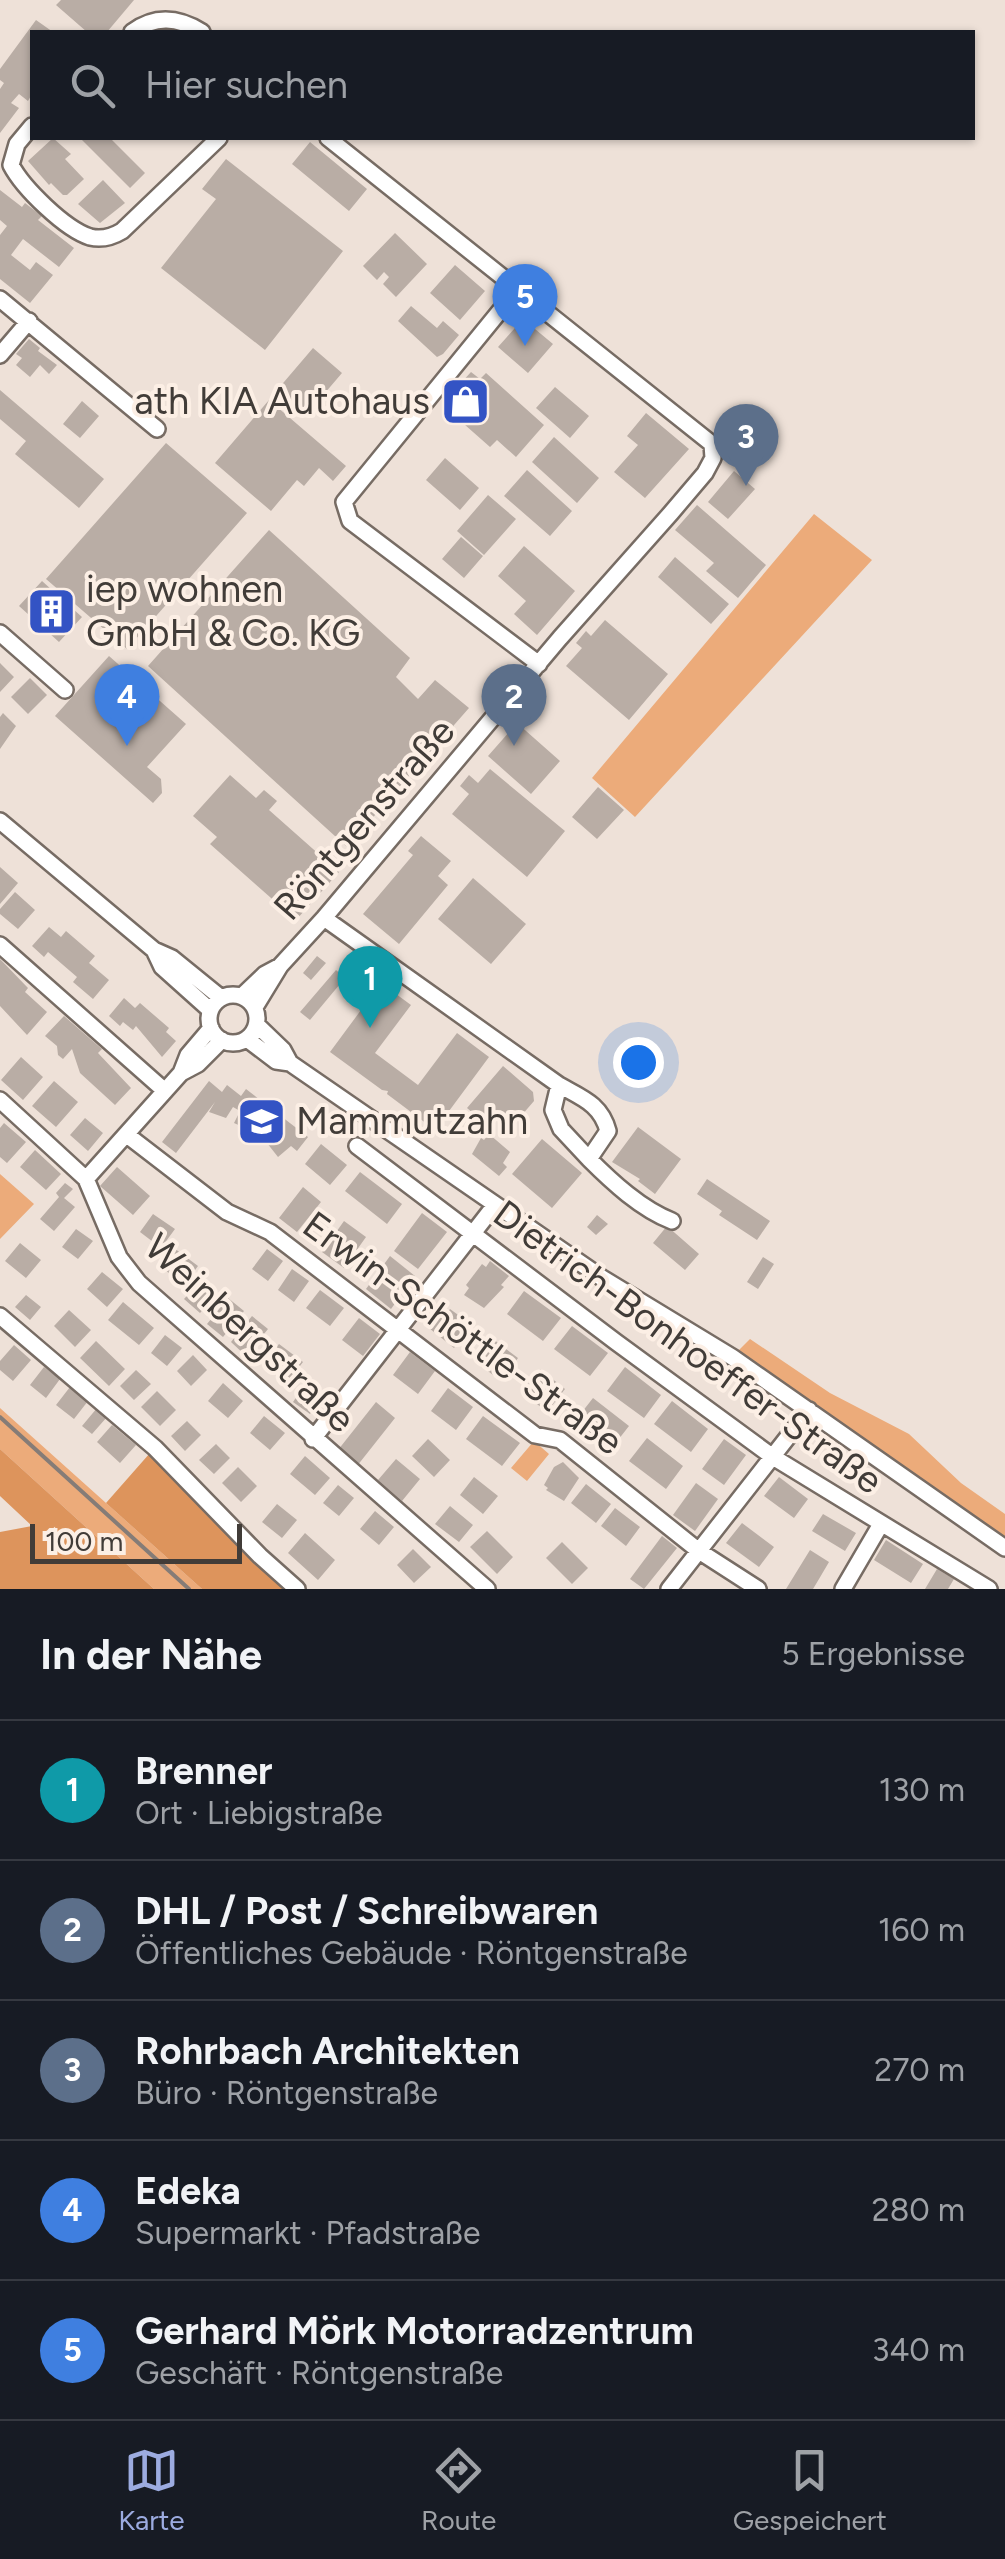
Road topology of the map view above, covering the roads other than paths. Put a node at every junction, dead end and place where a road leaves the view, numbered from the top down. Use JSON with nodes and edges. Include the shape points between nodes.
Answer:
{"nodes":[{"id":1,"x":135,"y":30,"type":"edge"},
{"id":2,"x":196,"y":30,"type":"edge"},
{"id":3,"x":30,"y":128,"type":"edge"},
{"id":4,"x":217,"y":140,"type":"edge"},
{"id":5,"x":330,"y":140,"type":"edge"},
{"id":6,"x":518,"y":290,"type":"junction"},
{"id":7,"x":0,"y":298,"type":"edge"},
{"id":8,"x":29,"y":321,"type":"junction"},
{"id":9,"x":0,"y":355,"type":"edge"},
{"id":10,"x":157,"y":430,"type":"dead end"},
{"id":11,"x":0,"y":633,"type":"edge"},
{"id":12,"x":539,"y":664,"type":"junction"},
{"id":13,"x":64,"y":690,"type":"dead end"},
{"id":14,"x":1,"y":825,"type":"edge"},
{"id":15,"x":324,"y":918,"type":"junction"},
{"id":16,"x":0,"y":945,"type":"edge"},
{"id":17,"x":249,"y":1001,"type":"junction"},
{"id":18,"x":215,"y":1004,"type":"junction"},
{"id":19,"x":252,"y":1032,"type":"junction"},
{"id":20,"x":216,"y":1034,"type":"junction"},
{"id":21,"x":559,"y":1085,"type":"junction"},
{"id":22,"x":165,"y":1091,"type":"junction"},
{"id":23,"x":0,"y":1100,"type":"edge"},
{"id":24,"x":128,"y":1135,"type":"junction"},
{"id":25,"x":357,"y":1146,"type":"dead end"},
{"id":26,"x":589,"y":1158,"type":"junction"},
{"id":27,"x":86,"y":1179,"type":"junction"},
{"id":28,"x":495,"y":1205,"type":"junction"},
{"id":29,"x":672,"y":1221,"type":"dead end"},
{"id":30,"x":473,"y":1234,"type":"junction"},
{"id":31,"x":0,"y":1316,"type":"edge"},
{"id":32,"x":398,"y":1329,"type":"junction"},
{"id":33,"x":810,"y":1410,"type":"junction"},
{"id":34,"x":313,"y":1439,"type":"junction"},
{"id":35,"x":773,"y":1457,"type":"junction"},
{"id":36,"x":881,"y":1524,"type":"junction"},
{"id":37,"x":1005,"y":1548,"type":"edge"},
{"id":38,"x":699,"y":1551,"type":"junction"},
{"id":39,"x":297,"y":1589,"type":"edge"},
{"id":40,"x":487,"y":1589,"type":"edge"},
{"id":41,"x":669,"y":1589,"type":"edge"},
{"id":42,"x":758,"y":1589,"type":"edge"},
{"id":43,"x":843,"y":1589,"type":"edge"},
{"id":44,"x":988,"y":1589,"type":"edge"}],
"edges":[{"from":1,"to":2,"type":"street","via":[[161,18]]},
{"from":3,"to":4,"type":"street","via":[[16,144],[11,166],[20,182],[90,237],[122,231]]},
{"from":5,"to":6,"type":"street","name":"Röntgenstraße"},
{"from":6,"to":12,"type":"street","via":[[344,502],[350,520]]},
{"from":6,"to":12,"type":"street","name":"Röntgenstraße","via":[[712,444],[713,458]]},
{"from":7,"to":8,"type":"street"},
{"from":8,"to":9,"type":"street"},
{"from":8,"to":10,"type":"street"},
{"from":11,"to":13,"type":"street"},
{"from":12,"to":15,"type":"street","name":"Röntgenstraße"},
{"from":14,"to":18,"type":"street","via":[[172,958]]},
{"from":15,"to":17,"type":"street","name":"Röntgenstraße"},
{"from":15,"to":21,"type":"street"},
{"from":16,"to":22,"type":"street"},
{"from":17,"to":18,"type":"street","via":[[229,994]]},
{"from":17,"to":19,"type":"street"},
{"from":18,"to":20,"type":"street"},
{"from":19,"to":20,"type":"street","via":[[234,1043]]},
{"from":19,"to":28,"type":"street","via":[[276,1061],[290,1064]]},
{"from":20,"to":22,"type":"street","via":[[188,1055]]},
{"from":21,"to":26,"type":"street","via":[[552,1110]]},
{"from":21,"to":26,"type":"street","via":[[604,1115],[608,1131]]},
{"from":22,"to":24,"type":"street"},
{"from":23,"to":27,"type":"street","name":"Weinbergstraße"},
{"from":24,"to":27,"type":"street"},
{"from":24,"to":32,"type":"street","name":"Erwin-Schöttle-Straße"},
{"from":25,"to":30,"type":"street","name":"Dietrich-Bonhoeffer-Straße"},
{"from":26,"to":29,"type":"street"},
{"from":27,"to":34,"type":"street","name":"Weinbergstraße","via":[[119,1257],[139,1283]]},
{"from":28,"to":30,"type":"street"},
{"from":28,"to":33,"type":"street"},
{"from":30,"to":32,"type":"street"},
{"from":30,"to":35,"type":"street","name":"Dietrich-Bonhoeffer-Straße"},
{"from":31,"to":39,"type":"street","via":[[156,1448]]},
{"from":32,"to":34,"type":"street"},
{"from":32,"to":38,"type":"street","name":"Erwin-Schöttle-Straße","via":[[535,1435],[560,1440]]},
{"from":33,"to":35,"type":"street"},
{"from":33,"to":37,"type":"street"},
{"from":34,"to":40,"type":"street","name":"Weinbergstraße"},
{"from":35,"to":36,"type":"street","name":"Dietrich-Bonhoeffer-Straße"},
{"from":35,"to":38,"type":"street"},
{"from":36,"to":43,"type":"street"},
{"from":36,"to":44,"type":"street","name":"Dietrich-Bonhoeffer-Straße"},
{"from":38,"to":41,"type":"street"},
{"from":38,"to":42,"type":"street","name":"Erwin-Schöttle-Straße"}]}
